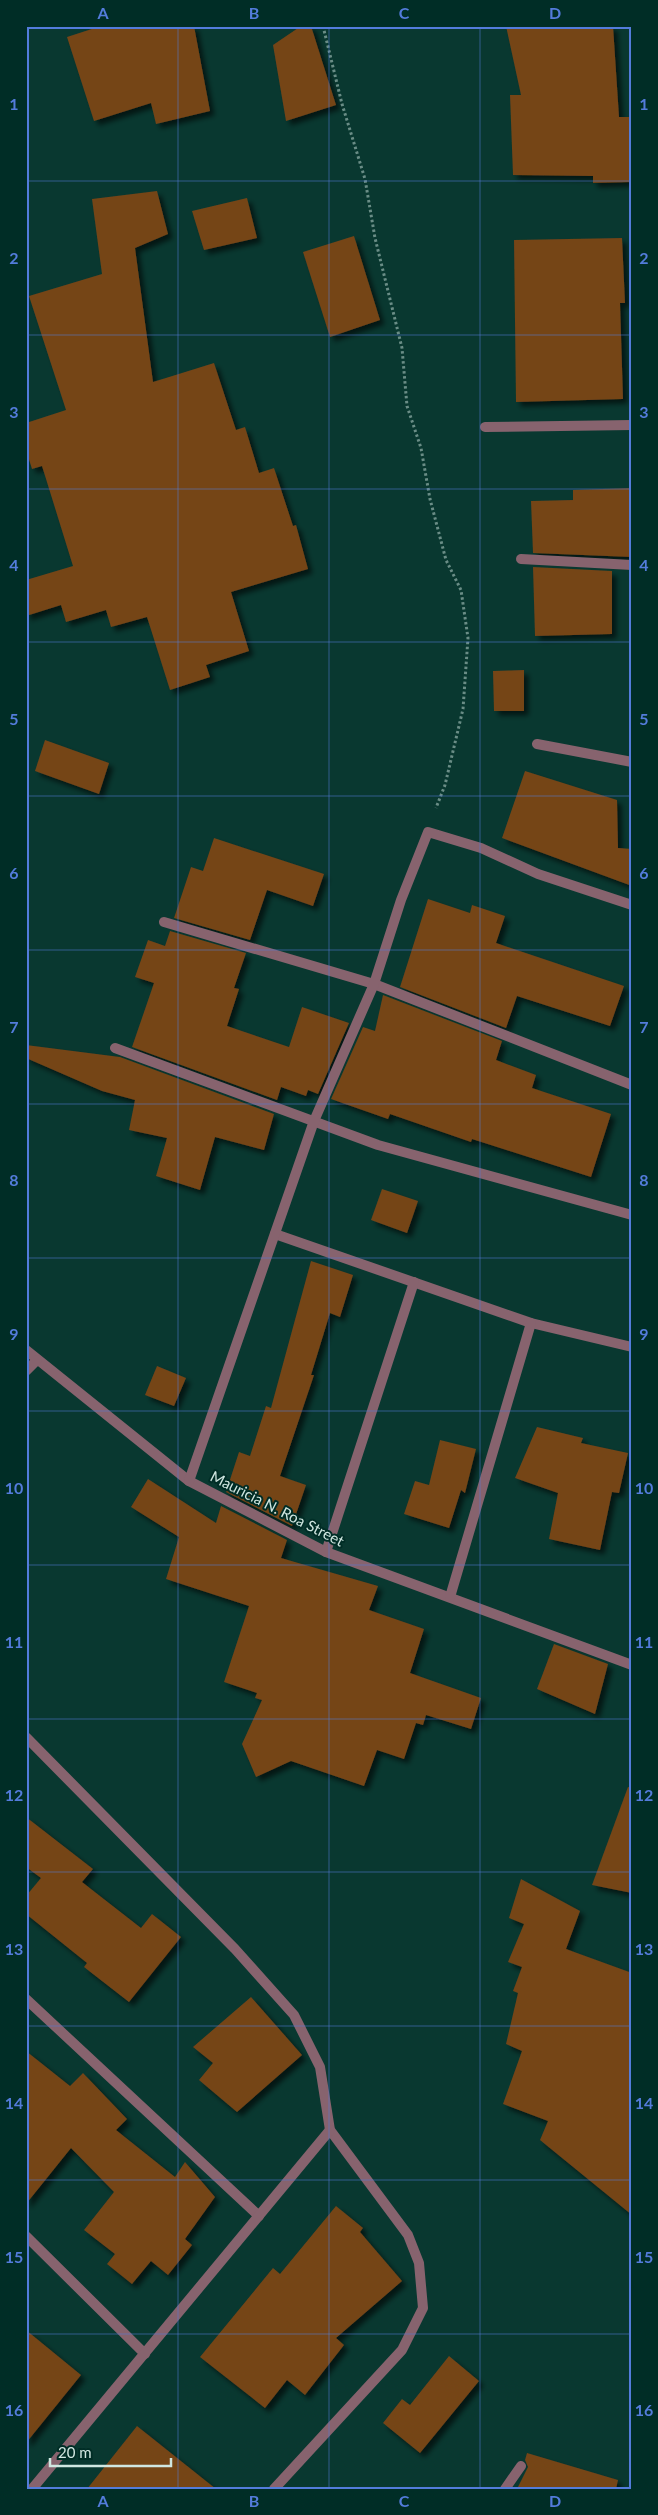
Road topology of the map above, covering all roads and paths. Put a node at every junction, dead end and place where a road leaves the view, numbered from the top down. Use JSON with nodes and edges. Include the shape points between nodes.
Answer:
{"nodes":[{"id":1,"x":323,"y":26,"type":"edge"},
{"id":2,"x":632,"y":425,"type":"edge"},
{"id":3,"x":485,"y":427,"type":"dead end"},
{"id":4,"x":521,"y":558,"type":"dead end"},
{"id":5,"x":632,"y":565,"type":"edge"},
{"id":6,"x":537,"y":744,"type":"dead end"},
{"id":7,"x":632,"y":762,"type":"edge"},
{"id":8,"x":428,"y":832,"type":"junction"},
{"id":9,"x":632,"y":905,"type":"edge"},
{"id":10,"x":164,"y":922,"type":"dead end"},
{"id":11,"x":374,"y":984,"type":"junction"},
{"id":12,"x":114,"y":1048,"type":"dead end"},
{"id":13,"x":632,"y":1085,"type":"edge"},
{"id":14,"x":314,"y":1121,"type":"junction"},
{"id":15,"x":632,"y":1215,"type":"edge"},
{"id":16,"x":275,"y":1234,"type":"junction"},
{"id":17,"x":414,"y":1282,"type":"junction"},
{"id":18,"x":531,"y":1323,"type":"junction"},
{"id":19,"x":632,"y":1347,"type":"edge"},
{"id":20,"x":26,"y":1350,"type":"edge"},
{"id":21,"x":37,"y":1360,"type":"junction"},
{"id":22,"x":26,"y":1371,"type":"edge"},
{"id":23,"x":189,"y":1481,"type":"junction"},
{"id":24,"x":326,"y":1552,"type":"junction"},
{"id":25,"x":450,"y":1597,"type":"junction"},
{"id":26,"x":632,"y":1665,"type":"edge"},
{"id":27,"x":26,"y":1737,"type":"edge"},
{"id":28,"x":26,"y":1999,"type":"edge"},
{"id":29,"x":330,"y":2130,"type":"junction"},
{"id":30,"x":259,"y":2216,"type":"junction"},
{"id":31,"x":26,"y":2236,"type":"edge"},
{"id":32,"x":145,"y":2354,"type":"junction"},
{"id":33,"x":521,"y":2466,"type":"dead end"},
{"id":34,"x":29,"y":2488,"type":"edge"},
{"id":35,"x":274,"y":2489,"type":"edge"},
{"id":36,"x":505,"y":2489,"type":"edge"}],
"edges":[{"from":1,"to":8,"type":"path","via":[[365,179],[375,238],[402,348],[407,406],[446,560],[461,590],[468,638],[463,709],[445,785]]},
{"from":2,"to":3,"type":"street"},
{"from":4,"to":5,"type":"street"},
{"from":6,"to":7,"type":"street"},
{"from":8,"to":9,"type":"street","via":[[481,848],[538,874]]},
{"from":8,"to":11,"type":"street","via":[[401,900]]},
{"from":10,"to":11,"type":"street"},
{"from":11,"to":13,"type":"street"},
{"from":11,"to":14,"type":"street"},
{"from":12,"to":14,"type":"street"},
{"from":14,"to":15,"type":"street","via":[[378,1145]]},
{"from":14,"to":16,"type":"street"},
{"from":16,"to":17,"type":"street"},
{"from":16,"to":23,"type":"street"},
{"from":17,"to":18,"type":"street"},
{"from":17,"to":24,"type":"street"},
{"from":18,"to":19,"type":"street"},
{"from":18,"to":25,"type":"street"},
{"from":20,"to":21,"type":"street","name":"Mauricia N. Roa Street"},
{"from":21,"to":22,"type":"street"},
{"from":21,"to":23,"type":"street","name":"Mauricia N. Roa Street"},
{"from":23,"to":24,"type":"street","name":"Mauricia N. Roa Street"},
{"from":24,"to":25,"type":"street","name":"Mauricia N. Roa Street"},
{"from":25,"to":26,"type":"street","name":"Mauricia N. Roa Street"},
{"from":27,"to":29,"type":"street","via":[[235,1949],[294,2016],[320,2067]]},
{"from":28,"to":30,"type":"street"},
{"from":29,"to":30,"type":"street"},
{"from":29,"to":35,"type":"street","via":[[408,2235],[419,2263],[422,2308],[402,2350]]},
{"from":30,"to":32,"type":"street"},
{"from":31,"to":32,"type":"street"},
{"from":32,"to":34,"type":"street"},
{"from":33,"to":36,"type":"street"}]}
